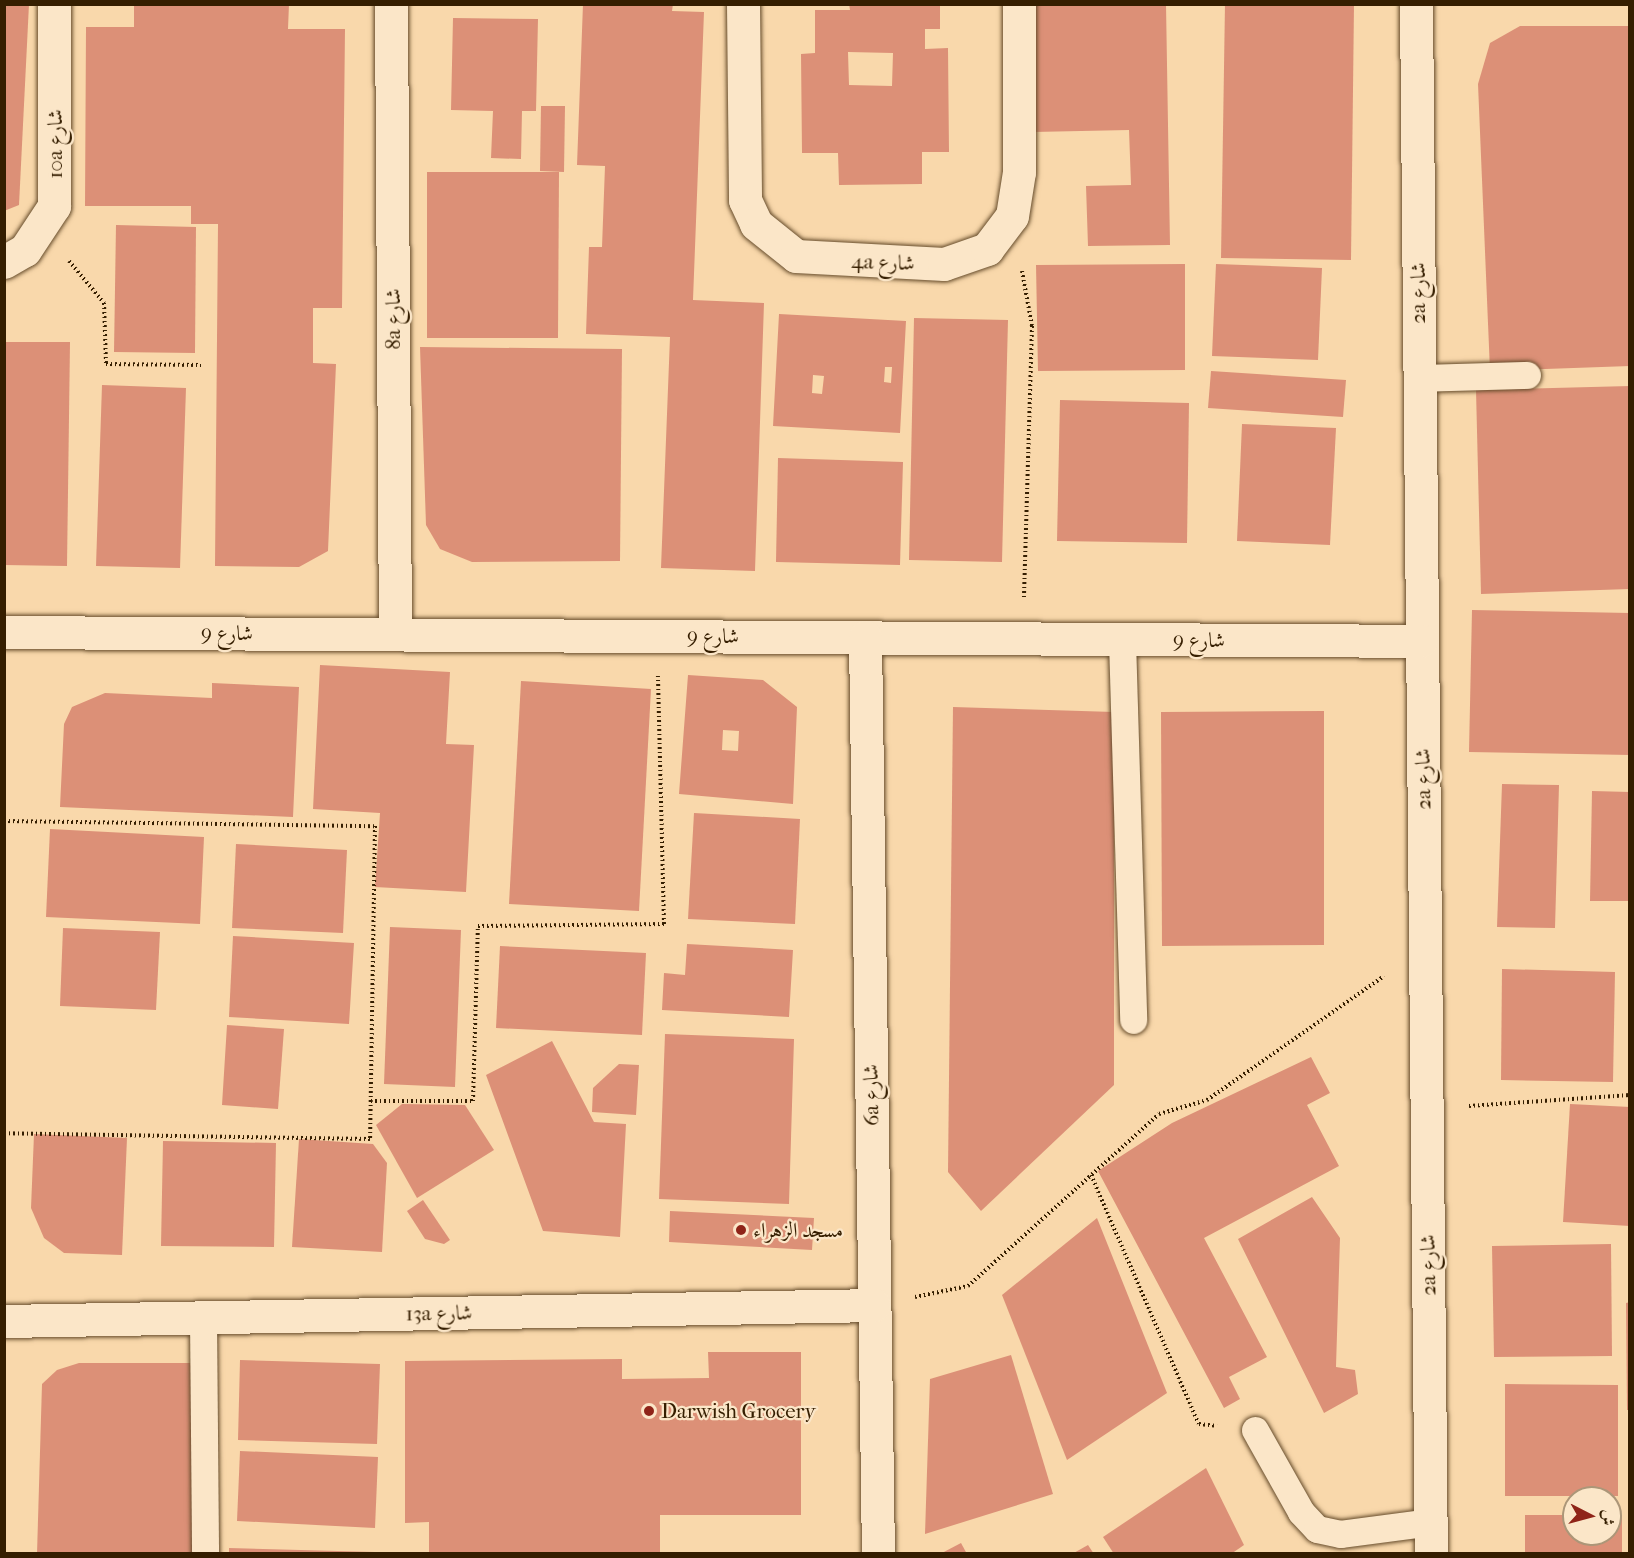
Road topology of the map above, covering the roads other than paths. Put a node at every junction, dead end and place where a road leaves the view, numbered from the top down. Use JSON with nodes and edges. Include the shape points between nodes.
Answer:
{"nodes":[{"id":1,"x":54,"y":4,"type":"edge"},
{"id":2,"x":391,"y":4,"type":"edge"},
{"id":3,"x":743,"y":4,"type":"edge"},
{"id":4,"x":1019,"y":4,"type":"edge"},
{"id":5,"x":1416,"y":4,"type":"edge"},
{"id":6,"x":4,"y":262,"type":"edge"},
{"id":7,"x":1527,"y":375,"type":"dead end"},
{"id":8,"x":1419,"y":378,"type":"junction"},
{"id":9,"x":4,"y":632,"type":"edge"},
{"id":10,"x":395,"y":634,"type":"junction"},
{"id":11,"x":865,"y":637,"type":"junction"},
{"id":12,"x":1122,"y":640,"type":"junction"},
{"id":13,"x":1421,"y":641,"type":"junction"},
{"id":14,"x":1133,"y":1020,"type":"dead end"},
{"id":15,"x":874,"y":1305,"type":"junction"},
{"id":16,"x":203,"y":1318,"type":"junction"},
{"id":17,"x":4,"y":1321,"type":"edge"},
{"id":18,"x":1255,"y":1430,"type":"road end"},
{"id":19,"x":1431,"y":1538,"type":"edge"},
{"id":20,"x":205,"y":1554,"type":"edge"},
{"id":21,"x":878,"y":1554,"type":"edge"}],
"edges":[{"from":1,"to":6,"type":"street","name":"10a شارع","via":[[54,206],[43,230]]},
{"from":2,"to":10,"type":"street","name":"8a شارع"},
{"from":3,"to":4,"type":"street","name":"4a شارع","via":[[745,200],[756,224],[774,243],[796,256],[944,264],[987,249],[1003,233],[1018,183]]},
{"from":5,"to":8,"type":"street","name":"2a شارع"},
{"from":7,"to":8,"type":"lane"},
{"from":8,"to":13,"type":"street","name":"2a شارع"},
{"from":9,"to":10,"type":"street","name":"شارع 9"},
{"from":10,"to":11,"type":"street","name":"شارع 9"},
{"from":11,"to":12,"type":"street","name":"شارع 9"},
{"from":11,"to":15,"type":"street","name":"6a شارع"},
{"from":12,"to":13,"type":"street","name":"شارع 9"},
{"from":12,"to":14,"type":"lane"},
{"from":13,"to":19,"type":"street","name":"2a شارع"},
{"from":15,"to":16,"type":"street","name":"13a شارع"},
{"from":15,"to":21,"type":"street","name":"6a شارع"},
{"from":16,"to":17,"type":"street","name":"13a شارع"},
{"from":16,"to":20,"type":"lane"},
{"from":18,"to":19,"type":"lane","via":[[1301,1512],[1317,1529],[1340,1534]]}]}
